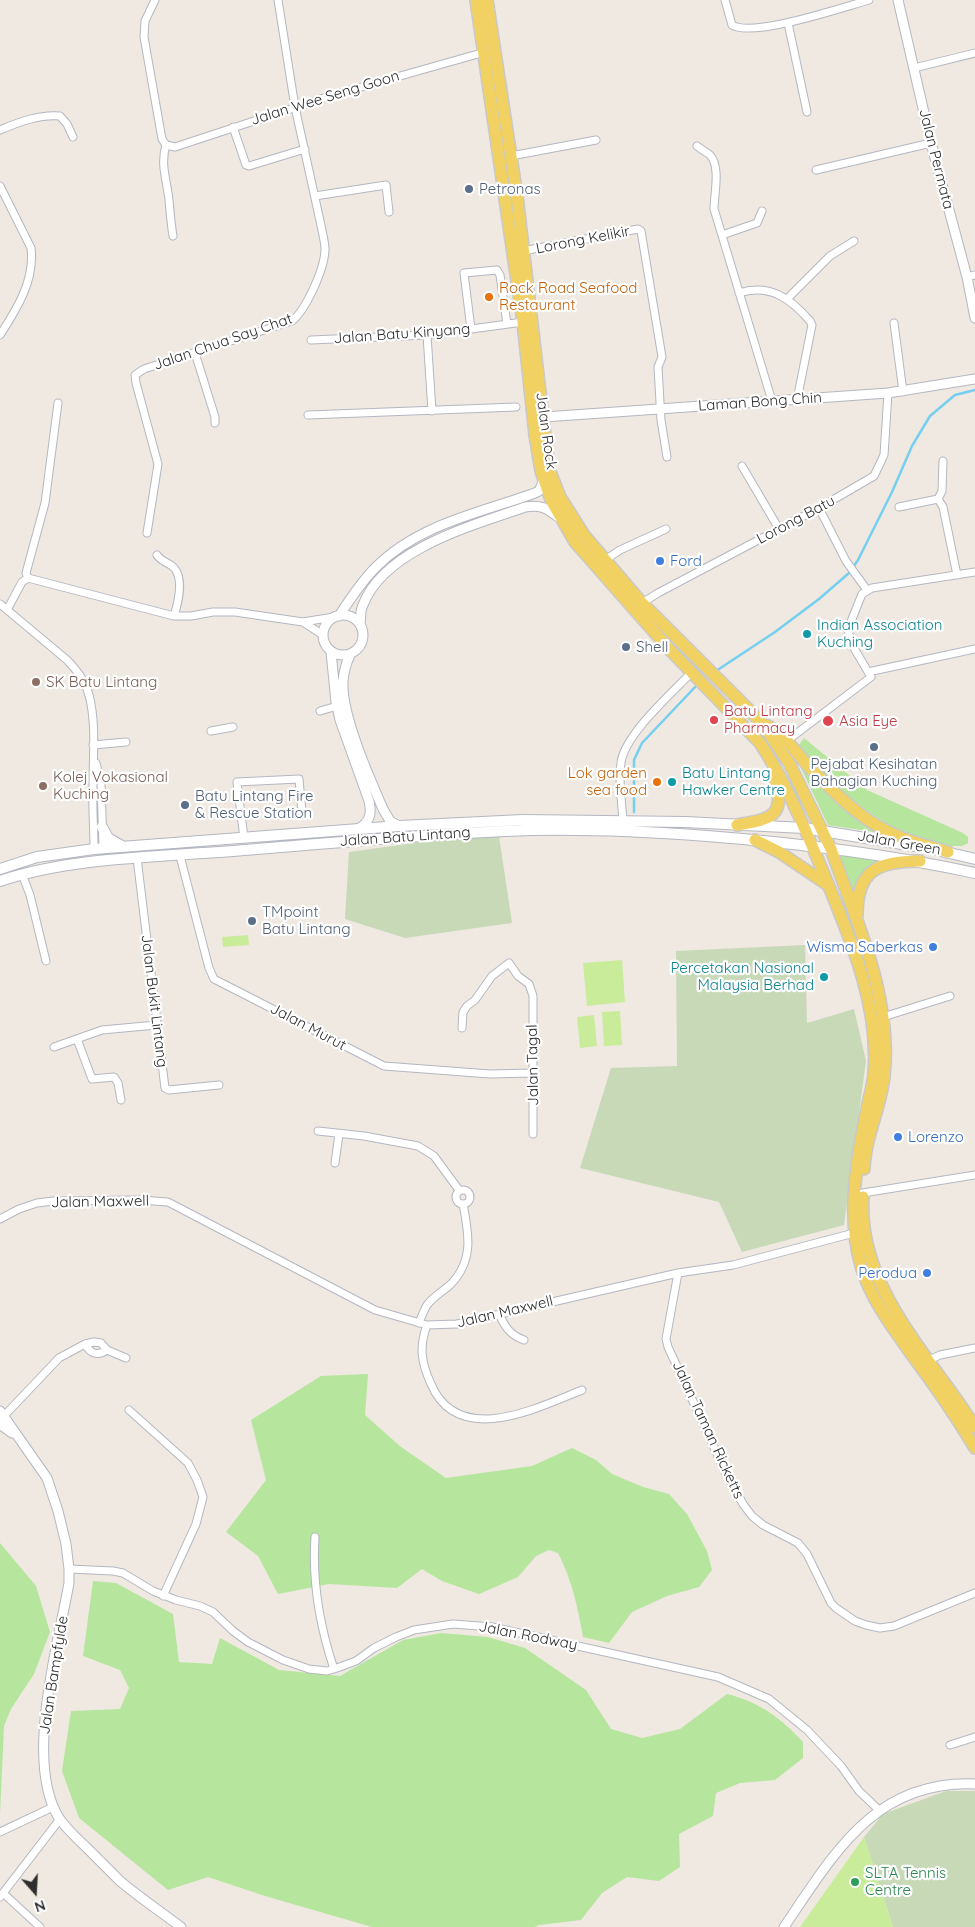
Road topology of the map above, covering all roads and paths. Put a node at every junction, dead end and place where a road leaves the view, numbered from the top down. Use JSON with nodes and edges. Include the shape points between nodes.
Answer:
{"nodes":[{"id":1,"x":156,"y":0,"type":"edge"},
{"id":2,"x":278,"y":0,"type":"edge"},
{"id":3,"x":476,"y":0,"type":"edge"},
{"id":4,"x":487,"y":0,"type":"edge"},
{"id":5,"x":725,"y":0,"type":"edge"},
{"id":6,"x":869,"y":0,"type":"edge"},
{"id":7,"x":898,"y":0,"type":"edge"},
{"id":8,"x":788,"y":23,"type":"junction"},
{"id":9,"x":485,"y":52,"type":"junction"},
{"id":10,"x":975,"y":53,"type":"edge"},
{"id":11,"x":914,"y":68,"type":"junction"},
{"id":12,"x":295,"y":107,"type":"junction"},
{"id":13,"x":808,"y":112,"type":"dead end"},
{"id":14,"x":233,"y":127,"type":"junction"},
{"id":15,"x":0,"y":130,"type":"edge"},
{"id":16,"x":72,"y":138,"type":"dead end"},
{"id":17,"x":596,"y":140,"type":"dead end"},
{"id":18,"x":931,"y":143,"type":"junction"},
{"id":19,"x":166,"y":145,"type":"junction"},
{"id":20,"x":697,"y":146,"type":"dead end"},
{"id":21,"x":305,"y":149,"type":"junction"},
{"id":22,"x":511,"y":156,"type":"junction"},
{"id":23,"x":816,"y":170,"type":"dead end"},
{"id":24,"x":0,"y":186,"type":"edge"},
{"id":25,"x":314,"y":196,"type":"junction"},
{"id":26,"x":762,"y":211,"type":"dead end"},
{"id":27,"x":390,"y":212,"type":"dead end"},
{"id":28,"x":722,"y":235,"type":"junction"},
{"id":29,"x":173,"y":236,"type":"dead end"},
{"id":30,"x":854,"y":241,"type":"dead end"},
{"id":31,"x":524,"y":251,"type":"junction"},
{"id":32,"x":971,"y":276,"type":"edge"},
{"id":33,"x":740,"y":293,"type":"junction"},
{"id":34,"x":787,"y":299,"type":"junction"},
{"id":35,"x":975,"y":318,"type":"edge"},
{"id":36,"x":523,"y":322,"type":"junction"},
{"id":37,"x":894,"y":323,"type":"dead end"},
{"id":38,"x":507,"y":324,"type":"junction"},
{"id":39,"x":471,"y":329,"type":"junction"},
{"id":40,"x":0,"y":335,"type":"edge"},
{"id":41,"x":427,"y":335,"type":"junction"},
{"id":42,"x":311,"y":340,"type":"dead end"},
{"id":43,"x":195,"y":353,"type":"junction"},
{"id":44,"x":975,"y":379,"type":"edge"},
{"id":45,"x":903,"y":392,"type":"junction"},
{"id":46,"x":888,"y":393,"type":"junction"},
{"id":47,"x":797,"y":400,"type":"junction"},
{"id":48,"x":772,"y":401,"type":"junction"},
{"id":49,"x":58,"y":403,"type":"dead end"},
{"id":50,"x":516,"y":407,"type":"dead end"},
{"id":51,"x":660,"y":409,"type":"junction"},
{"id":52,"x":432,"y":411,"type":"junction"},
{"id":53,"x":308,"y":415,"type":"dead end"},
{"id":54,"x":544,"y":417,"type":"junction"},
{"id":55,"x":215,"y":423,"type":"dead end"},
{"id":56,"x":667,"y":457,"type":"dead end"},
{"id":57,"x":943,"y":461,"type":"dead end"},
{"id":58,"x":742,"y":466,"type":"dead end"},
{"id":59,"x":544,"y":480,"type":"junction"},
{"id":60,"x":938,"y":499,"type":"junction"},
{"id":61,"x":899,"y":507,"type":"dead end"},
{"id":62,"x":819,"y":508,"type":"junction"},
{"id":63,"x":561,"y":519,"type":"junction"},
{"id":64,"x":666,"y":529,"type":"dead end"},
{"id":65,"x":779,"y":529,"type":"junction"},
{"id":66,"x":148,"y":533,"type":"dead end"},
{"id":67,"x":157,"y":556,"type":"dead end"},
{"id":68,"x":605,"y":560,"type":"junction"},
{"id":69,"x":975,"y":572,"type":"edge"},
{"id":70,"x":957,"y":575,"type":"junction"},
{"id":71,"x":28,"y":578,"type":"junction"},
{"id":72,"x":867,"y":590,"type":"junction"},
{"id":73,"x":642,"y":603,"type":"junction"},
{"id":74,"x":0,"y":604,"type":"edge"},
{"id":75,"x":7,"y":610,"type":"junction"},
{"id":76,"x":174,"y":616,"type":"junction"},
{"id":77,"x":337,"y":616,"type":"junction"},
{"id":78,"x":303,"y":622,"type":"junction"},
{"id":79,"x":360,"y":624,"type":"junction"},
{"id":80,"x":323,"y":634,"type":"junction"},
{"id":81,"x":975,"y":649,"type":"edge"},
{"id":82,"x":332,"y":652,"type":"junction"},
{"id":83,"x":350,"y":655,"type":"junction"},
{"id":84,"x":868,"y":672,"type":"junction"},
{"id":85,"x":694,"y":674,"type":"junction"},
{"id":86,"x":336,"y":706,"type":"junction"},
{"id":87,"x":320,"y":711,"type":"dead end"},
{"id":88,"x":762,"y":723,"type":"junction"},
{"id":89,"x":232,"y":728,"type":"dead end"},
{"id":90,"x":211,"y":731,"type":"dead end"},
{"id":91,"x":788,"y":740,"type":"junction"},
{"id":92,"x":126,"y":742,"type":"dead end"},
{"id":93,"x":94,"y":744,"type":"junction"},
{"id":94,"x":94,"y":756,"type":"junction"},
{"id":95,"x":770,"y":758,"type":"junction"},
{"id":96,"x":102,"y":783,"type":"junction"},
{"id":97,"x":92,"y":784,"type":"junction"},
{"id":98,"x":302,"y":812,"type":"dead end"},
{"id":99,"x":623,"y":821,"type":"junction"},
{"id":100,"x":737,"y":825,"type":"junction"},
{"id":101,"x":398,"y":826,"type":"junction"},
{"id":102,"x":102,"y":827,"type":"junction"},
{"id":103,"x":804,"y":828,"type":"junction"},
{"id":104,"x":358,"y":829,"type":"junction"},
{"id":105,"x":823,"y":830,"type":"junction"},
{"id":106,"x":244,"y":838,"type":"junction"},
{"id":107,"x":755,"y":840,"type":"junction"},
{"id":108,"x":812,"y":846,"type":"junction"},
{"id":109,"x":125,"y":847,"type":"junction"},
{"id":110,"x":831,"y":848,"type":"junction"},
{"id":111,"x":99,"y":851,"type":"junction"},
{"id":112,"x":948,"y":852,"type":"junction"},
{"id":113,"x":180,"y":856,"type":"junction"},
{"id":114,"x":137,"y":858,"type":"junction"},
{"id":115,"x":975,"y":859,"type":"edge"},
{"id":116,"x":125,"y":860,"type":"junction"},
{"id":117,"x":920,"y":861,"type":"junction"},
{"id":118,"x":64,"y":866,"type":"junction"},
{"id":119,"x":0,"y":869,"type":"edge"},
{"id":120,"x":975,"y":873,"type":"edge"},
{"id":121,"x":22,"y":874,"type":"junction"},
{"id":122,"x":0,"y":881,"type":"edge"},
{"id":123,"x":828,"y":884,"type":"junction"},
{"id":124,"x":857,"y":924,"type":"junction"},
{"id":125,"x":46,"y":961,"type":"dead end"},
{"id":126,"x":950,"y":996,"type":"dead end"},
{"id":127,"x":883,"y":1017,"type":"junction"},
{"id":128,"x":156,"y":1024,"type":"junction"},
{"id":129,"x":462,"y":1028,"type":"dead end"},
{"id":130,"x":77,"y":1039,"type":"junction"},
{"id":131,"x":54,"y":1046,"type":"dead end"},
{"id":132,"x":532,"y":1073,"type":"junction"},
{"id":133,"x":219,"y":1085,"type":"dead end"},
{"id":134,"x":121,"y":1100,"type":"dead end"},
{"id":135,"x":318,"y":1131,"type":"dead end"},
{"id":136,"x":339,"y":1134,"type":"junction"},
{"id":137,"x":533,"y":1134,"type":"dead end"},
{"id":138,"x":335,"y":1163,"type":"dead end"},
{"id":139,"x":975,"y":1175,"type":"edge"},
{"id":140,"x":863,"y":1193,"type":"junction"},
{"id":141,"x":0,"y":1219,"type":"edge"},
{"id":142,"x":854,"y":1233,"type":"junction"},
{"id":143,"x":678,"y":1273,"type":"junction"},
{"id":144,"x":499,"y":1314,"type":"junction"},
{"id":145,"x":419,"y":1323,"type":"junction"},
{"id":146,"x":427,"y":1325,"type":"junction"},
{"id":147,"x":524,"y":1340,"type":"dead end"},
{"id":148,"x":85,"y":1344,"type":"junction"},
{"id":149,"x":975,"y":1348,"type":"edge"},
{"id":150,"x":106,"y":1350,"type":"junction"},
{"id":151,"x":126,"y":1358,"type":"dead end"},
{"id":152,"x":929,"y":1360,"type":"junction"},
{"id":153,"x":582,"y":1390,"type":"dead end"},
{"id":154,"x":129,"y":1410,"type":"dead end"},
{"id":155,"x":1,"y":1417,"type":"edge"},
{"id":156,"x":975,"y":1427,"type":"edge"},
{"id":157,"x":975,"y":1448,"type":"edge"},
{"id":158,"x":315,"y":1537,"type":"dead end"},
{"id":159,"x":69,"y":1569,"type":"junction"},
{"id":160,"x":975,"y":1593,"type":"edge"},
{"id":161,"x":163,"y":1596,"type":"junction"},
{"id":162,"x":334,"y":1669,"type":"junction"},
{"id":163,"x":975,"y":1737,"type":"edge"},
{"id":164,"x":950,"y":1745,"type":"dead end"},
{"id":165,"x":975,"y":1784,"type":"edge"},
{"id":166,"x":53,"y":1807,"type":"junction"},
{"id":167,"x":879,"y":1810,"type":"junction"},
{"id":168,"x":60,"y":1819,"type":"junction"},
{"id":169,"x":0,"y":1832,"type":"edge"},
{"id":170,"x":2,"y":1895,"type":"edge"},
{"id":171,"x":40,"y":1927,"type":"edge"},
{"id":172,"x":181,"y":1927,"type":"edge"},
{"id":173,"x":784,"y":1927,"type":"edge"}],
"edges":[{"from":1,"to":19,"type":"street","via":[[145,21],[144,37],[162,139]]},
{"from":2,"to":12,"type":"street","name":"Jalan Chua Say Chat"},
{"from":3,"to":9,"type":"main road","name":"Jalan Rock"},
{"from":4,"to":22,"type":"main road","name":"Jalan Rock"},
{"from":5,"to":8,"type":"street","via":[[732,25],[738,28]]},
{"from":6,"to":8,"type":"street"},
{"from":7,"to":11,"type":"street","name":"Jalan Permata"},
{"from":8,"to":13,"type":"street"},
{"from":9,"to":12,"type":"street","name":"Jalan Wee Seng Goon"},
{"from":9,"to":36,"type":"main road","name":"Jalan Rock"},
{"from":10,"to":11,"type":"street"},
{"from":11,"to":18,"type":"street","name":"Jalan Permata"},
{"from":12,"to":14,"type":"street","name":"Jalan Wee Seng Goon"},
{"from":12,"to":21,"type":"street","name":"Jalan Chua Say Chat"},
{"from":14,"to":19,"type":"street","name":"Jalan Wee Seng Goon","via":[[175,146]]},
{"from":14,"to":21,"type":"street","via":[[249,166]]},
{"from":15,"to":16,"type":"street","via":[[54,115],[60,116],[67,124]]},
{"from":17,"to":22,"type":"street"},
{"from":18,"to":23,"type":"street"},
{"from":18,"to":32,"type":"street","name":"Jalan Permata"},
{"from":19,"to":29,"type":"street","via":[[163,163]]},
{"from":20,"to":28,"type":"street","via":[[715,163],[714,209]]},
{"from":21,"to":25,"type":"street","name":"Jalan Chua Say Chat"},
{"from":22,"to":31,"type":"main road","name":"Jalan Rock"},
{"from":24,"to":40,"type":"street","via":[[31,248],[32,258],[25,292]]},
{"from":25,"to":27,"type":"street","via":[[386,185]]},
{"from":25,"to":43,"type":"street","name":"Jalan Chua Say Chat","via":[[325,249],[324,259],[298,316],[292,321]]},
{"from":26,"to":28,"type":"street","via":[[757,223]]},
{"from":28,"to":33,"type":"street"},
{"from":30,"to":34,"type":"street","via":[[830,256]]},
{"from":31,"to":51,"type":"street","name":"Lorong Kelikir","via":[[641,231],[662,357],[658,367]]},
{"from":31,"to":54,"type":"main road","name":"Jalan Rock"},
{"from":32,"to":35,"type":"street","name":"Jalan Permata"},
{"from":33,"to":34,"type":"street","via":[[760,289]]},
{"from":33,"to":48,"type":"street"},
{"from":34,"to":47,"type":"street","via":[[812,325]]},
{"from":36,"to":38,"type":"street","name":"Jalan Batu Kinyang"},
{"from":36,"to":59,"type":"main road","name":"Jalan Rock","via":[[535,435]]},
{"from":37,"to":45,"type":"street"},
{"from":38,"to":39,"type":"street","name":"Jalan Batu Kinyang"},
{"from":38,"to":39,"type":"street","via":[[497,270],[464,273]]},
{"from":39,"to":41,"type":"street","name":"Jalan Batu Kinyang"},
{"from":41,"to":42,"type":"street","name":"Jalan Batu Kinyang"},
{"from":41,"to":52,"type":"street"},
{"from":43,"to":55,"type":"street"},
{"from":43,"to":66,"type":"street","name":"Jalan Chua Say Chat","via":[[144,369],[135,375],[158,464]]},
{"from":44,"to":45,"type":"street","name":"Laman Bong Chin"},
{"from":45,"to":46,"type":"street","name":"Laman Bong Chin"},
{"from":46,"to":47,"type":"street","name":"Laman Bong Chin"},
{"from":46,"to":62,"type":"street","name":"Lorong Batu","via":[[884,455],[874,476]]},
{"from":47,"to":48,"type":"street","name":"Laman Bong Chin"},
{"from":48,"to":51,"type":"street","name":"Laman Bong Chin"},
{"from":49,"to":71,"type":"street","via":[[45,503],[26,574]]},
{"from":50,"to":52,"type":"street"},
{"from":51,"to":54,"type":"street","name":"Laman Bong Chin"},
{"from":51,"to":56,"type":"street"},
{"from":52,"to":53,"type":"street"},
{"from":54,"to":68,"type":"main road","name":"Jalan Rock","via":[[549,469],[560,497],[584,535]]},
{"from":57,"to":60,"type":"street","via":[[942,491]]},
{"from":58,"to":65,"type":"street"},
{"from":59,"to":63,"type":"main road","name":"Jalan Rock"},
{"from":59,"to":77,"type":"street","via":[[535,493],[435,527],[406,542],[376,567]]},
{"from":60,"to":61,"type":"street"},
{"from":60,"to":70,"type":"street","via":[[943,507]]},
{"from":62,"to":65,"type":"street","name":"Lorong Batu"},
{"from":62,"to":72,"type":"street","via":[[846,561]]},
{"from":63,"to":79,"type":"street","via":[[535,505],[430,542],[398,562],[374,586],[362,607]]},
{"from":63,"to":85,"type":"main road","name":"Jalan Rock","via":[[575,542]]},
{"from":64,"to":68,"type":"street"},
{"from":65,"to":73,"type":"street","name":"Lorong Batu"},
{"from":67,"to":76,"type":"street","via":[[176,570],[178,577],[180,586]]},
{"from":68,"to":73,"type":"main road","name":"Jalan Rock"},
{"from":69,"to":70,"type":"street"},
{"from":70,"to":72,"type":"street"},
{"from":71,"to":75,"type":"street","via":[[22,582]]},
{"from":71,"to":76,"type":"street"},
{"from":72,"to":84,"type":"street","via":[[862,594],[848,629],[851,643]]},
{"from":73,"to":88,"type":"main road","name":"Jalan Rock"},
{"from":74,"to":75,"type":"street"},
{"from":75,"to":93,"type":"street","via":[[76,669],[90,699]]},
{"from":76,"to":78,"type":"street","via":[[235,612]]},
{"from":77,"to":78,"type":"street"},
{"from":77,"to":79,"type":"street","via":[[350,616]]},
{"from":77,"to":80,"type":"street","via":[[328,622]]},
{"from":78,"to":80,"type":"street"},
{"from":79,"to":83,"type":"street","via":[[364,639]]},
{"from":80,"to":82,"type":"street"},
{"from":81,"to":84,"type":"street"},
{"from":82,"to":83,"type":"street","via":[[340,656]]},
{"from":82,"to":86,"type":"street"},
{"from":83,"to":101,"type":"street","via":[[343,682],[349,718],[383,809],[390,821]]},
{"from":84,"to":91,"type":"street","via":[[871,677]]},
{"from":85,"to":95,"type":"main road","name":"Jalan Rock","via":[[748,729]]},
{"from":85,"to":99,"type":"street","via":[[638,729],[628,745],[621,762]]},
{"from":86,"to":87,"type":"street"},
{"from":86,"to":104,"type":"street","via":[[372,812],[369,821]]},
{"from":88,"to":91,"type":"main road"},
{"from":88,"to":105,"type":"main road","name":"Jalan Rock","via":[[782,752]]},
{"from":89,"to":90,"type":"street"},
{"from":91,"to":112,"type":"main road","via":[[804,762],[847,805],[874,824],[899,837]]},
{"from":92,"to":93,"type":"street"},
{"from":93,"to":94,"type":"street"},
{"from":94,"to":96,"type":"street"},
{"from":94,"to":97,"type":"street"},
{"from":95,"to":100,"type":"main road","via":[[778,787],[778,807],[772,816],[764,820]]},
{"from":95,"to":103,"type":"main road","name":"Jalan Rock"},
{"from":96,"to":97,"type":"street","via":[[97,780]]},
{"from":96,"to":102,"type":"street"},
{"from":97,"to":111,"type":"street"},
{"from":98,"to":106,"type":"street","via":[[299,779],[237,782]]},
{"from":99,"to":100,"type":"main road","name":"Jalan Batu Lintang"},
{"from":99,"to":101,"type":"main road","name":"Jalan Batu Lintang","via":[[523,820]]},
{"from":100,"to":103,"type":"main road","name":"Jalan Batu Lintang"},
{"from":101,"to":104,"type":"main road","name":"Jalan Batu Lintang"},
{"from":102,"to":109,"type":"main road","via":[[108,838]]},
{"from":102,"to":111,"type":"street"},
{"from":103,"to":105,"type":"main road","name":"Jalan Green"},
{"from":103,"to":108,"type":"main road","name":"Jalan Rock"},
{"from":104,"to":106,"type":"main road","name":"Jalan Batu Lintang"},
{"from":105,"to":110,"type":"main road","name":"Jalan Rock"},
{"from":105,"to":112,"type":"main road","name":"Jalan Green"},
{"from":106,"to":109,"type":"main road","name":"Jalan Batu Lintang"},
{"from":107,"to":108,"type":"main road","name":"Jalan Batu Lintang"},
{"from":107,"to":113,"type":"main road","name":"Jalan Batu Lintang","via":[[644,831],[506,830]]},
{"from":107,"to":123,"type":"main road"},
{"from":108,"to":110,"type":"main road","name":"Jalan Green"},
{"from":108,"to":123,"type":"main road","name":"Jalan Rock"},
{"from":109,"to":111,"type":"main road","name":"Jalan Batu Lintang"},
{"from":110,"to":117,"type":"main road","name":"Jalan Green"},
{"from":110,"to":124,"type":"main road","name":"Jalan Rock"},
{"from":111,"to":116,"type":"main road"},
{"from":111,"to":118,"type":"main road"},
{"from":111,"to":119,"type":"main road","name":"Jalan Batu Lintang","via":[[37,858]]},
{"from":112,"to":115,"type":"main road","name":"Jalan Green"},
{"from":113,"to":114,"type":"main road","name":"Jalan Batu Lintang"},
{"from":113,"to":132,"type":"street","name":"Jalan Murut","via":[[214,979],[384,1066],[490,1074]]},
{"from":114,"to":116,"type":"main road","name":"Jalan Batu Lintang"},
{"from":114,"to":128,"type":"street","name":"Jalan Bukit Lintang"},
{"from":116,"to":118,"type":"main road","name":"Jalan Batu Lintang"},
{"from":117,"to":120,"type":"main road","name":"Jalan Green"},
{"from":117,"to":124,"type":"main road","via":[[884,864],[867,877],[861,886],[857,904]]},
{"from":118,"to":121,"type":"main road","name":"Jalan Batu Lintang"},
{"from":121,"to":122,"type":"main road","name":"Jalan Batu Lintang"},
{"from":121,"to":125,"type":"street"},
{"from":123,"to":142,"type":"main road","name":"Jalan Rock","via":[[848,932],[868,999],[875,1052],[874,1074],[856,1164]]},
{"from":124,"to":127,"type":"main road","name":"Jalan Rock","via":[[873,970]]},
{"from":126,"to":127,"type":"street"},
{"from":127,"to":140,"type":"main road","name":"Jalan Rock","via":[[884,1076],[864,1164]]},
{"from":128,"to":130,"type":"street","via":[[102,1030]]},
{"from":128,"to":133,"type":"street","name":"Jalan Bukit Lintang","via":[[165,1088]]},
{"from":129,"to":132,"type":"street","name":"Jalan Tagal","via":[[463,1012],[467,1006],[492,976],[509,963],[529,984],[533,996]]},
{"from":130,"to":131,"type":"street"},
{"from":130,"to":134,"type":"street","via":[[92,1078],[114,1077]]},
{"from":132,"to":137,"type":"street","name":"Jalan Tagal"},
{"from":135,"to":136,"type":"street"},
{"from":136,"to":138,"type":"street"},
{"from":136,"to":145,"type":"street","via":[[418,1146],[434,1156],[460,1190],[456,1200],[463,1204],[469,1241],[464,1268],[427,1305]]},
{"from":139,"to":140,"type":"street"},
{"from":140,"to":152,"type":"main road","name":"Jalan Rock","via":[[865,1238],[873,1263],[894,1309]]},
{"from":141,"to":145,"type":"street","name":"Jalan Maxwell","via":[[19,1209],[53,1201],[168,1202],[375,1310]]},
{"from":142,"to":143,"type":"street","name":"Jalan Maxwell","via":[[733,1265]]},
{"from":142,"to":157,"type":"main road","name":"Jalan Rock","via":[[862,1268],[884,1314]]},
{"from":143,"to":144,"type":"street","name":"Jalan Maxwell"},
{"from":143,"to":160,"type":"street","name":"Jalan Taman Ricketts","via":[[666,1340],[668,1347],[743,1504],[763,1525],[798,1543],[807,1554],[831,1603],[855,1621],[880,1628],[894,1626]]},
{"from":144,"to":146,"type":"street","name":"Jalan Maxwell","via":[[457,1324]]},
{"from":144,"to":147,"type":"street","via":[[511,1334]]},
{"from":145,"to":146,"type":"street","name":"Jalan Maxwell"},
{"from":146,"to":153,"type":"street","via":[[421,1348],[425,1371],[440,1402],[451,1410],[471,1418],[500,1418],[528,1412]]},
{"from":148,"to":150,"type":"street","via":[[101,1343]]},
{"from":148,"to":150,"type":"street","via":[[94,1354]]},
{"from":148,"to":155,"type":"street","via":[[59,1358]]},
{"from":149,"to":152,"type":"street"},
{"from":150,"to":151,"type":"street"},
{"from":152,"to":156,"type":"main road","name":"Jalan Rock"},
{"from":154,"to":161,"type":"street","via":[[188,1463],[202,1497],[196,1524]]},
{"from":155,"to":159,"type":"street","name":"Jalan Bampfylde","via":[[46,1478],[58,1511]]},
{"from":158,"to":162,"type":"street","via":[[316,1585],[323,1630]]},
{"from":159,"to":161,"type":"street","name":"Jalan Rodway","via":[[123,1573]]},
{"from":159,"to":166,"type":"street","name":"Jalan Bampfylde","via":[[46,1719],[44,1774]]},
{"from":161,"to":162,"type":"street","name":"Jalan Rodway","via":[[213,1612],[248,1642],[283,1660],[309,1669]]},
{"from":162,"to":167,"type":"street","name":"Jalan Rodway","via":[[414,1630],[453,1624],[492,1626],[718,1677],[769,1699],[807,1730]]},
{"from":163,"to":164,"type":"street"},
{"from":165,"to":167,"type":"street","via":[[922,1789]]},
{"from":166,"to":168,"type":"street","name":"Jalan Bampfylde"},
{"from":166,"to":169,"type":"street"},
{"from":167,"to":173,"type":"street","via":[[861,1825],[827,1864]]},
{"from":168,"to":170,"type":"street"},
{"from":168,"to":172,"type":"street","name":"Jalan Bampfylde","via":[[121,1881]]},
{"from":170,"to":171,"type":"street"}]}
